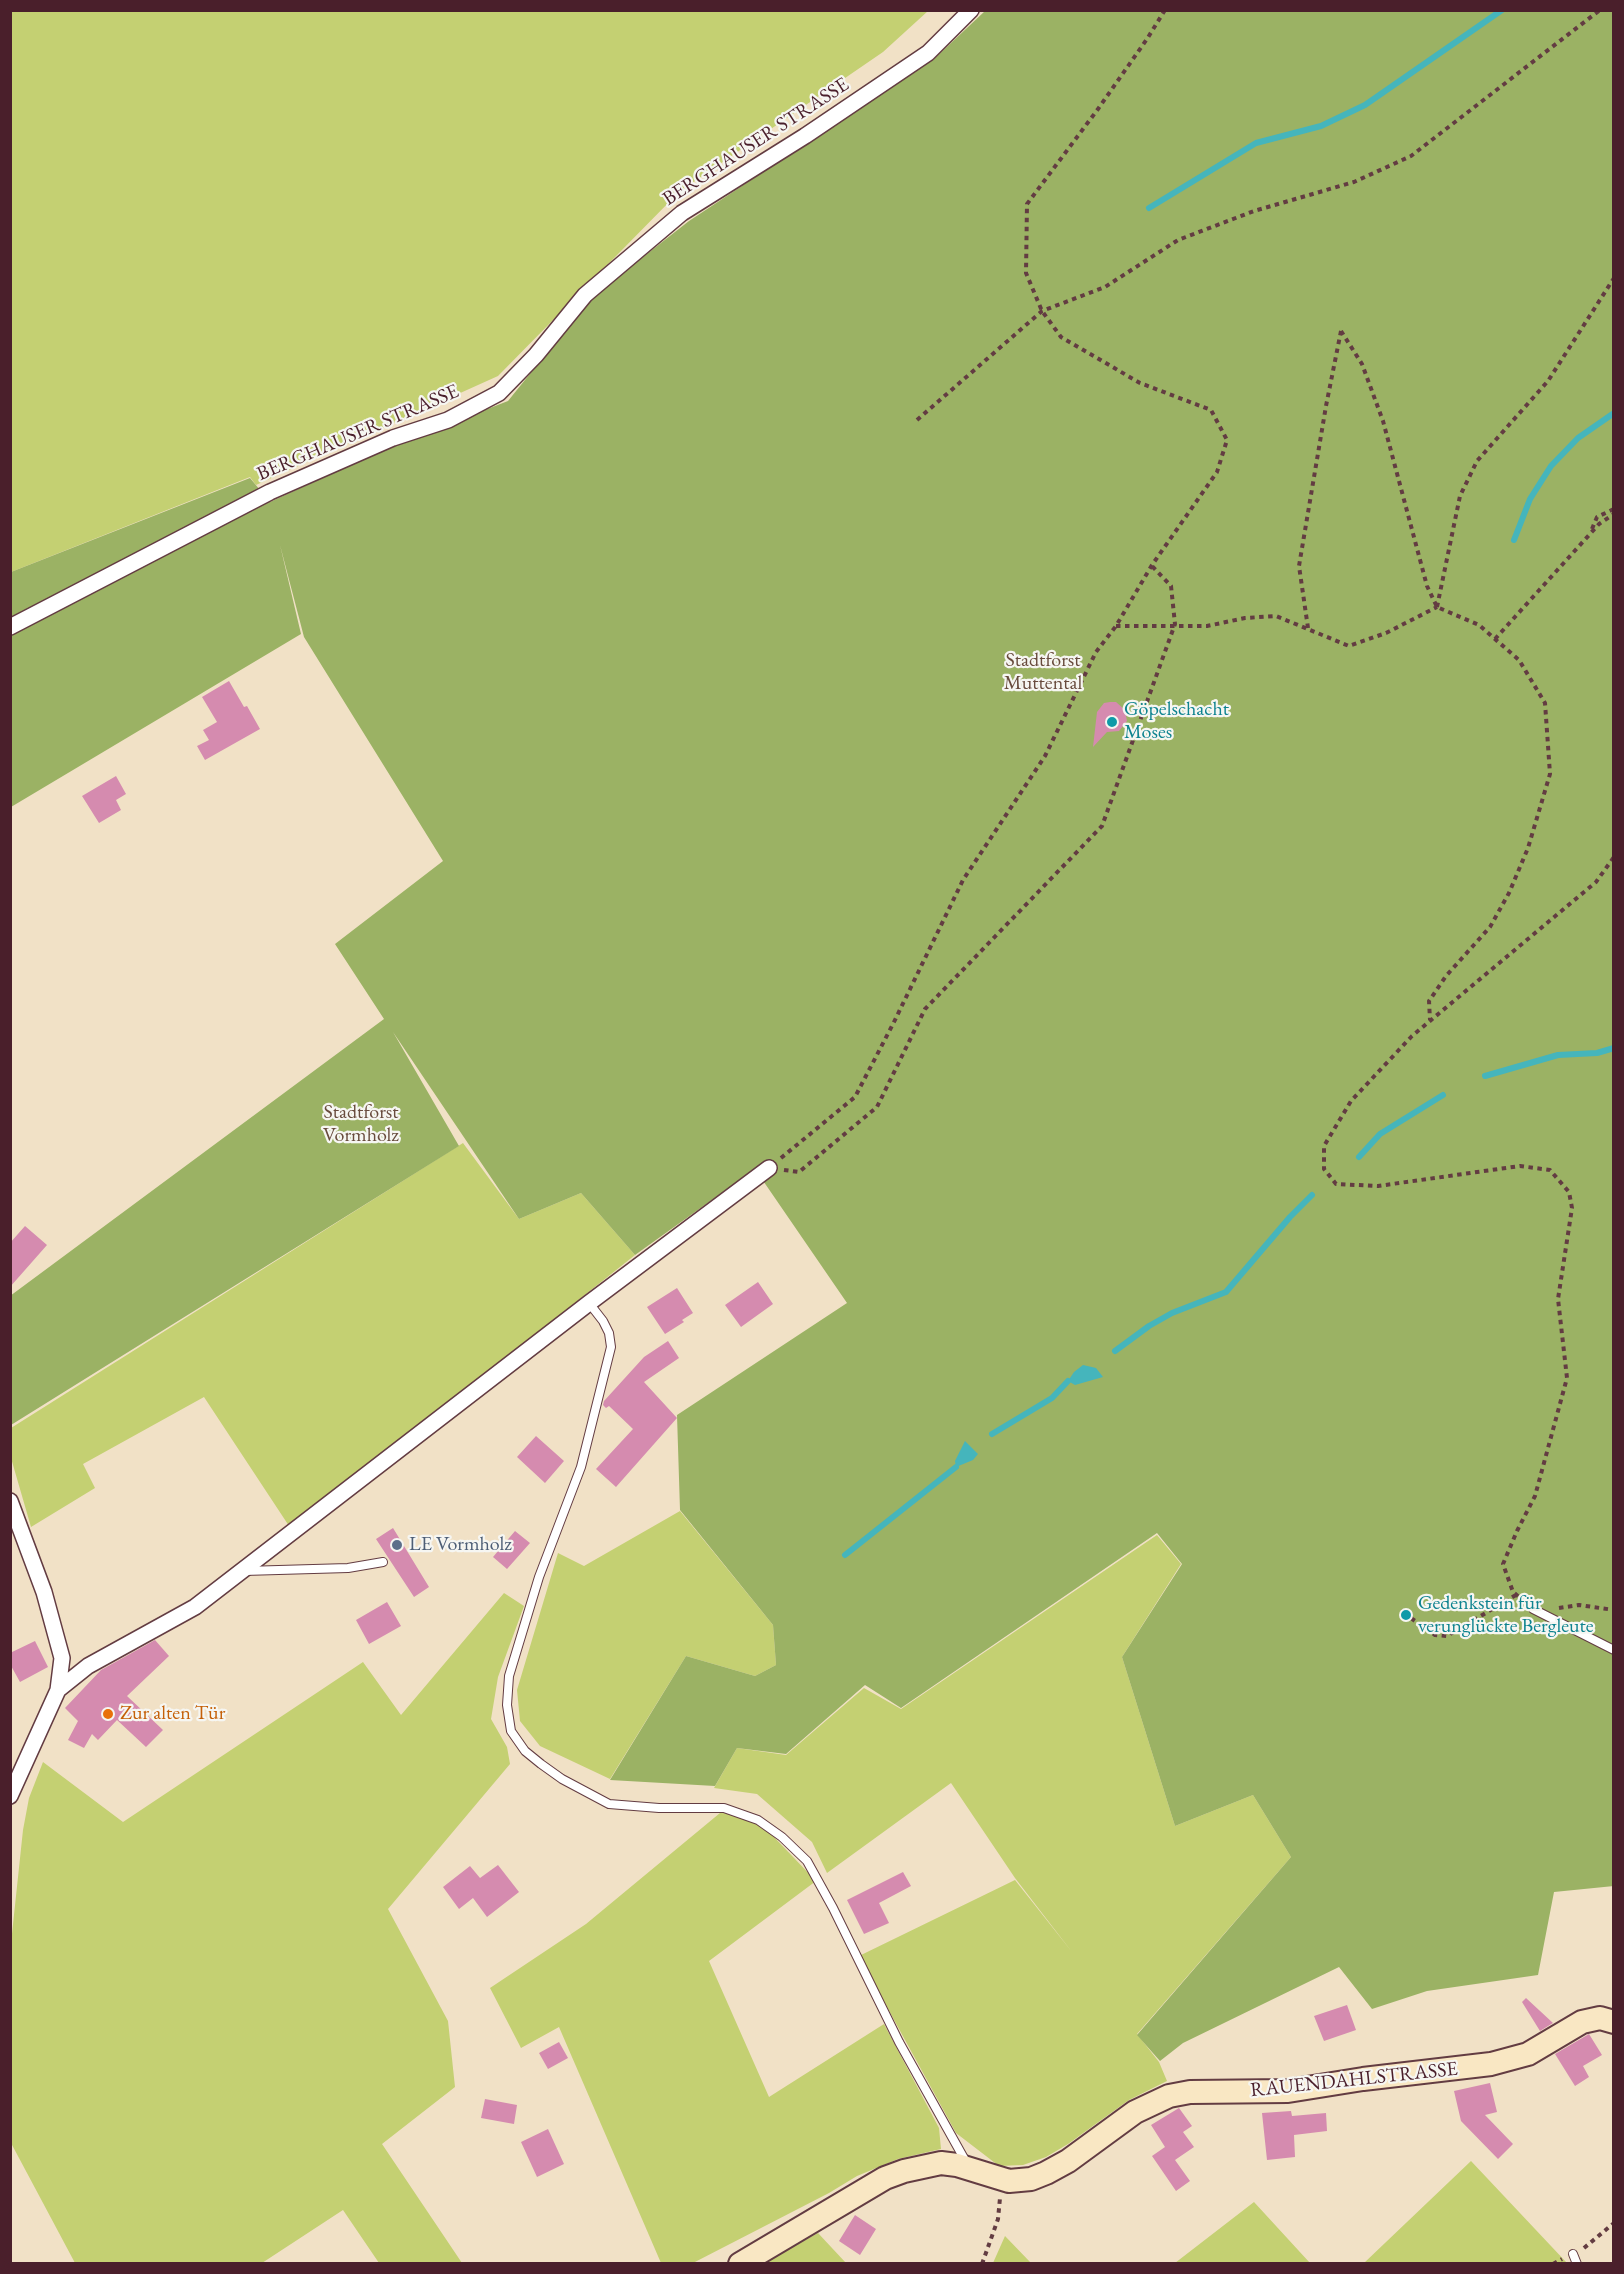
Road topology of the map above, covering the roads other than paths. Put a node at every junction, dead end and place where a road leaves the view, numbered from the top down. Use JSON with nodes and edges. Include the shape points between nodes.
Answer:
{"nodes":[{"id":1,"x":971,"y":10,"type":"edge"},
{"id":2,"x":10,"y":627,"type":"edge"},
{"id":3,"x":769,"y":1168,"type":"road end"},
{"id":4,"x":589,"y":1303,"type":"junction"},
{"id":5,"x":10,"y":1501,"type":"edge"},
{"id":6,"x":383,"y":1562,"type":"dead end"},
{"id":7,"x":244,"y":1571,"type":"junction"},
{"id":8,"x":1533,"y":1609,"type":"road end"},
{"id":9,"x":1614,"y":1650,"type":"edge"},
{"id":10,"x":58,"y":1690,"type":"junction"},
{"id":11,"x":10,"y":1796,"type":"edge"},
{"id":12,"x":1614,"y":2022,"type":"edge"},
{"id":13,"x":970,"y":2169,"type":"junction"},
{"id":14,"x":1573,"y":2254,"type":"dead end"},
{"id":15,"x":740,"y":2264,"type":"edge"},
{"id":16,"x":1577,"y":2264,"type":"edge"}],
"edges":[{"from":1,"to":2,"type":"street","name":"BERGHAUSER STRASSE","via":[[928,53],[682,213],[585,295],[499,393],[448,420],[393,438],[270,492]]},
{"from":3,"to":4,"type":"street"},
{"from":4,"to":7,"type":"street"},
{"from":4,"to":13,"type":"lane","via":[[609,1333],[610,1347],[581,1467],[539,1577],[509,1676],[507,1705],[511,1731],[525,1751],[541,1764],[609,1804],[724,1808],[758,1820],[782,1837],[807,1861],[899,2042]]},
{"from":5,"to":10,"type":"street","via":[[56,1629],[62,1658]]},
{"from":6,"to":7,"type":"lane","via":[[348,1568]]},
{"from":7,"to":10,"type":"street","via":[[195,1607],[88,1666]]},
{"from":8,"to":9,"type":"lane"},
{"from":10,"to":11,"type":"street"},
{"from":12,"to":13,"type":"street","name":"RAUENDAHLSTRASSE","via":[[1600,2018],[1582,2022],[1528,2054],[1491,2064],[1288,2091],[1176,2094],[1150,2103],[1046,2174],[1016,2181]]},
{"from":13,"to":15,"type":"street","name":"RAUENDAHLSTRASSE","via":[[941,2163],[885,2178]]},
{"from":14,"to":16,"type":"lane"}]}
